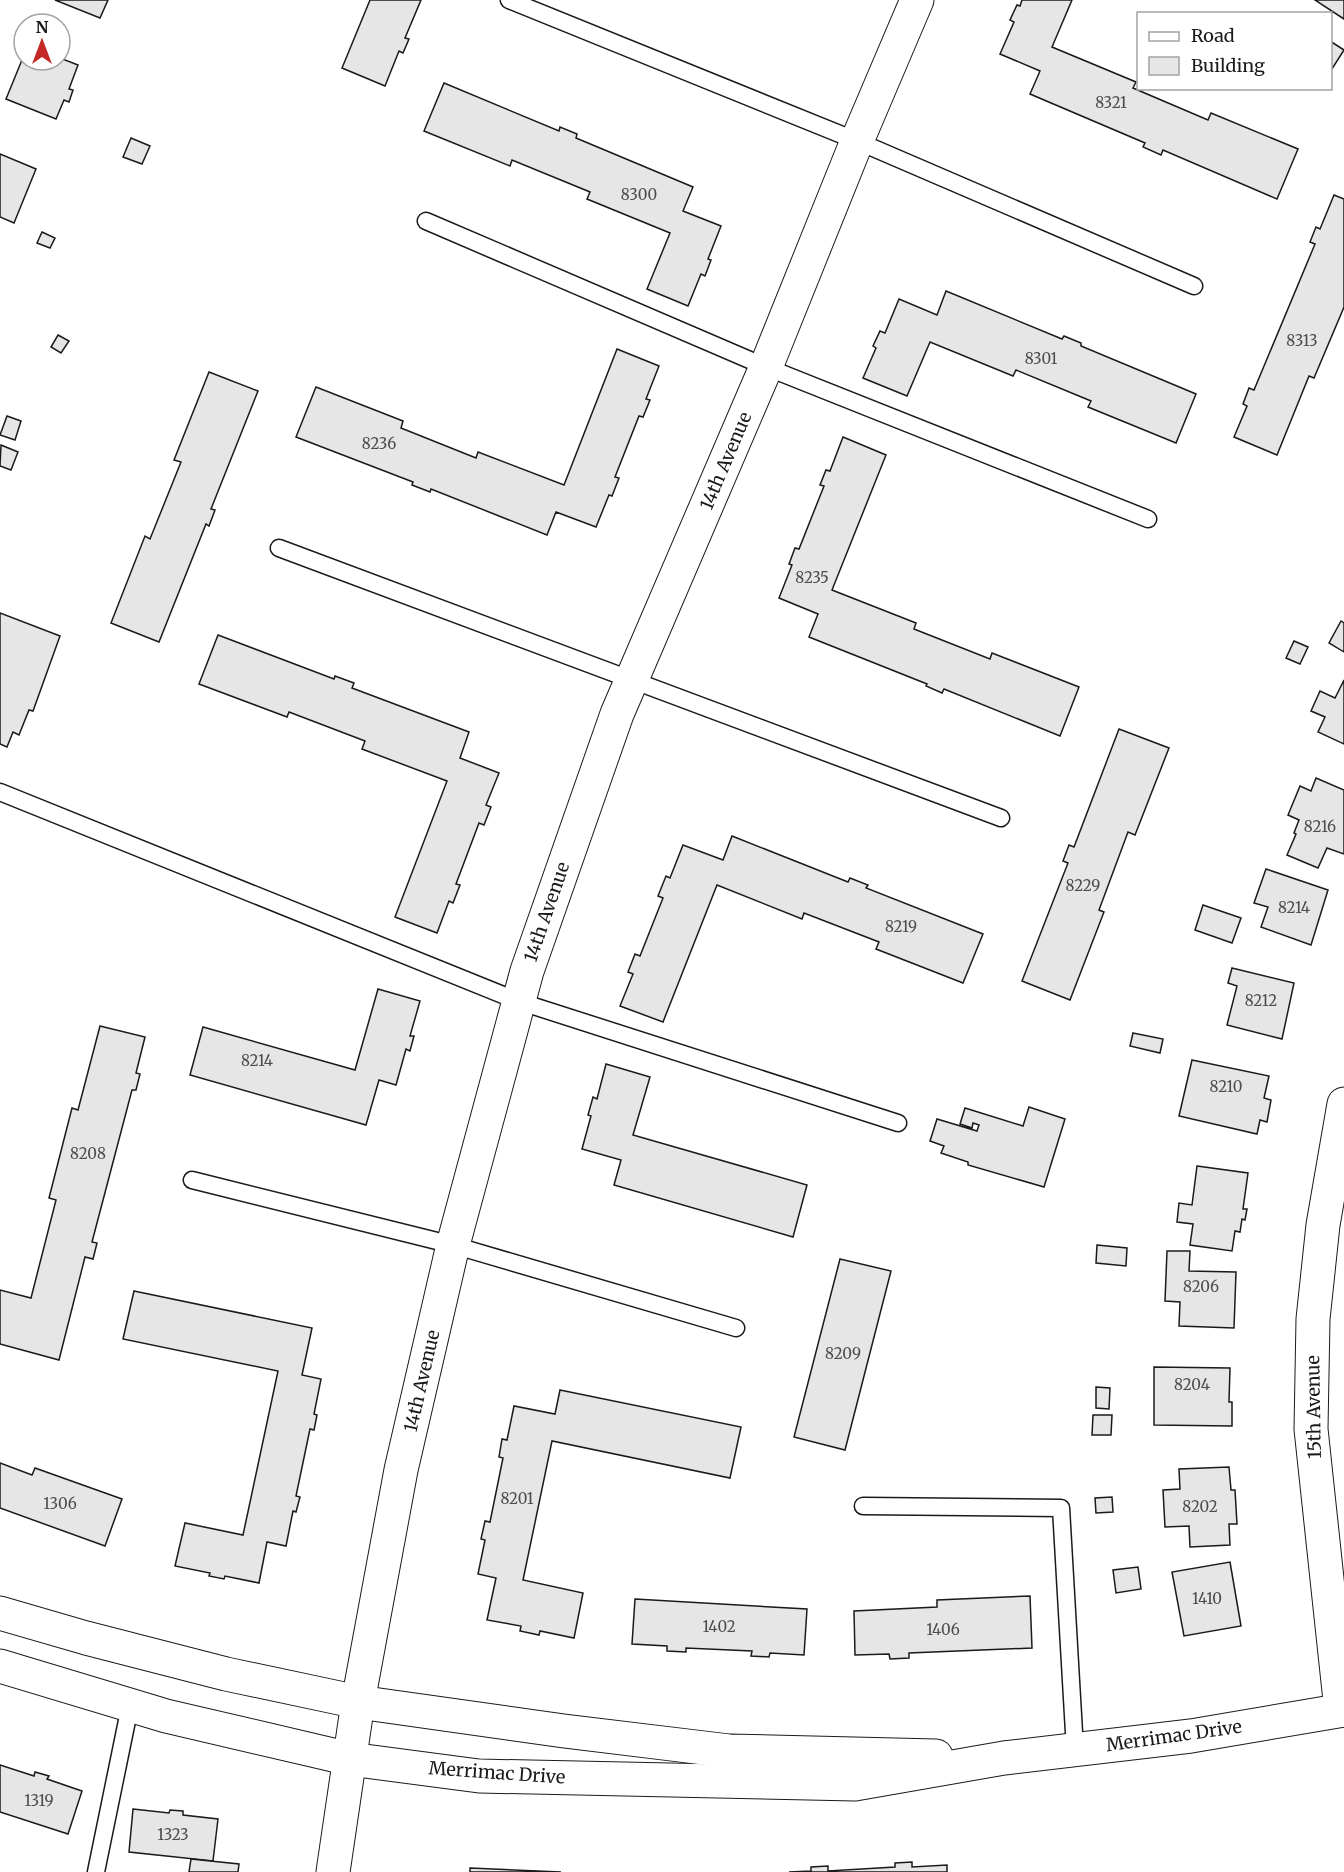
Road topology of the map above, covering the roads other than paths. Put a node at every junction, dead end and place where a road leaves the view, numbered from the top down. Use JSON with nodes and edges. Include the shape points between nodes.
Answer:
{"nodes":[{"id":1,"x":509,"y":0,"type":"edge"},
{"id":2,"x":917,"y":0,"type":"edge"},
{"id":3,"x":857,"y":141,"type":"junction"},
{"id":4,"x":426,"y":221,"type":"dead end"},
{"id":5,"x":1194,"y":286,"type":"dead end"},
{"id":6,"x":766,"y":367,"type":"junction"},
{"id":7,"x":1148,"y":519,"type":"dead end"},
{"id":8,"x":279,"y":548,"type":"dead end"},
{"id":9,"x":631,"y":679,"type":"junction"},
{"id":10,"x":0,"y":792,"type":"edge"},
{"id":11,"x":1001,"y":818,"type":"dead end"},
{"id":12,"x":518,"y":1001,"type":"junction"},
{"id":13,"x":1344,"y":1104,"type":"edge"},
{"id":14,"x":898,"y":1123,"type":"dead end"},
{"id":15,"x":192,"y":1180,"type":"dead end"},
{"id":16,"x":453,"y":1245,"type":"junction"},
{"id":17,"x":736,"y":1328,"type":"dead end"},
{"id":18,"x":863,"y":1506,"type":"dead end"},
{"id":19,"x":0,"y":1613,"type":"edge"},
{"id":20,"x":0,"y":1666,"type":"edge"},
{"id":21,"x":358,"y":1702,"type":"junction"},
{"id":22,"x":130,"y":1706,"type":"junction"},
{"id":23,"x":1342,"y":1710,"type":"edge"},
{"id":24,"x":1075,"y":1750,"type":"junction"},
{"id":25,"x":1004,"y":1758,"type":"junction"},
{"id":26,"x":350,"y":1759,"type":"junction"},
{"id":27,"x":96,"y":1872,"type":"edge"},
{"id":28,"x":333,"y":1872,"type":"edge"}],
"edges":[{"from":1,"to":3,"type":"lane"},
{"from":2,"to":3,"type":"street","name":"14th Avenue"},
{"from":3,"to":5,"type":"lane"},
{"from":3,"to":6,"type":"street","name":"14th Avenue"},
{"from":4,"to":6,"type":"lane"},
{"from":6,"to":7,"type":"lane"},
{"from":6,"to":9,"type":"street","name":"14th Avenue"},
{"from":8,"to":9,"type":"lane"},
{"from":9,"to":11,"type":"lane"},
{"from":9,"to":12,"type":"street","name":"14th Avenue"},
{"from":10,"to":12,"type":"lane"},
{"from":12,"to":14,"type":"lane"},
{"from":12,"to":16,"type":"street","name":"14th Avenue"},
{"from":13,"to":23,"type":"street","name":"15th Avenue","via":[[1323,1225],[1313,1319],[1311,1429]]},
{"from":15,"to":16,"type":"lane"},
{"from":16,"to":17,"type":"lane"},
{"from":16,"to":21,"type":"street","name":"14th Avenue","via":[[401,1470]]},
{"from":18,"to":24,"type":"lane","via":[[1061,1509]]},
{"from":19,"to":21,"type":"street","name":"Merrimac Drive","via":[[226,1674]]},
{"from":20,"to":22,"type":"street","name":"Merrimac Drive"},
{"from":21,"to":25,"type":"street","name":"Merrimac Drive","via":[[729,1751]]},
{"from":21,"to":26,"type":"street","name":"14th Avenue"},
{"from":22,"to":26,"type":"street","name":"Merrimac Drive"},
{"from":22,"to":27,"type":"lane"},
{"from":23,"to":24,"type":"street","name":"Merrimac Drive","via":[[1191,1736]]},
{"from":24,"to":25,"type":"street","name":"Merrimac Drive"},
{"from":25,"to":26,"type":"street","name":"Merrimac Drive","via":[[855,1784],[479,1776]]},
{"from":26,"to":28,"type":"street","name":"14th Avenue"}]}
